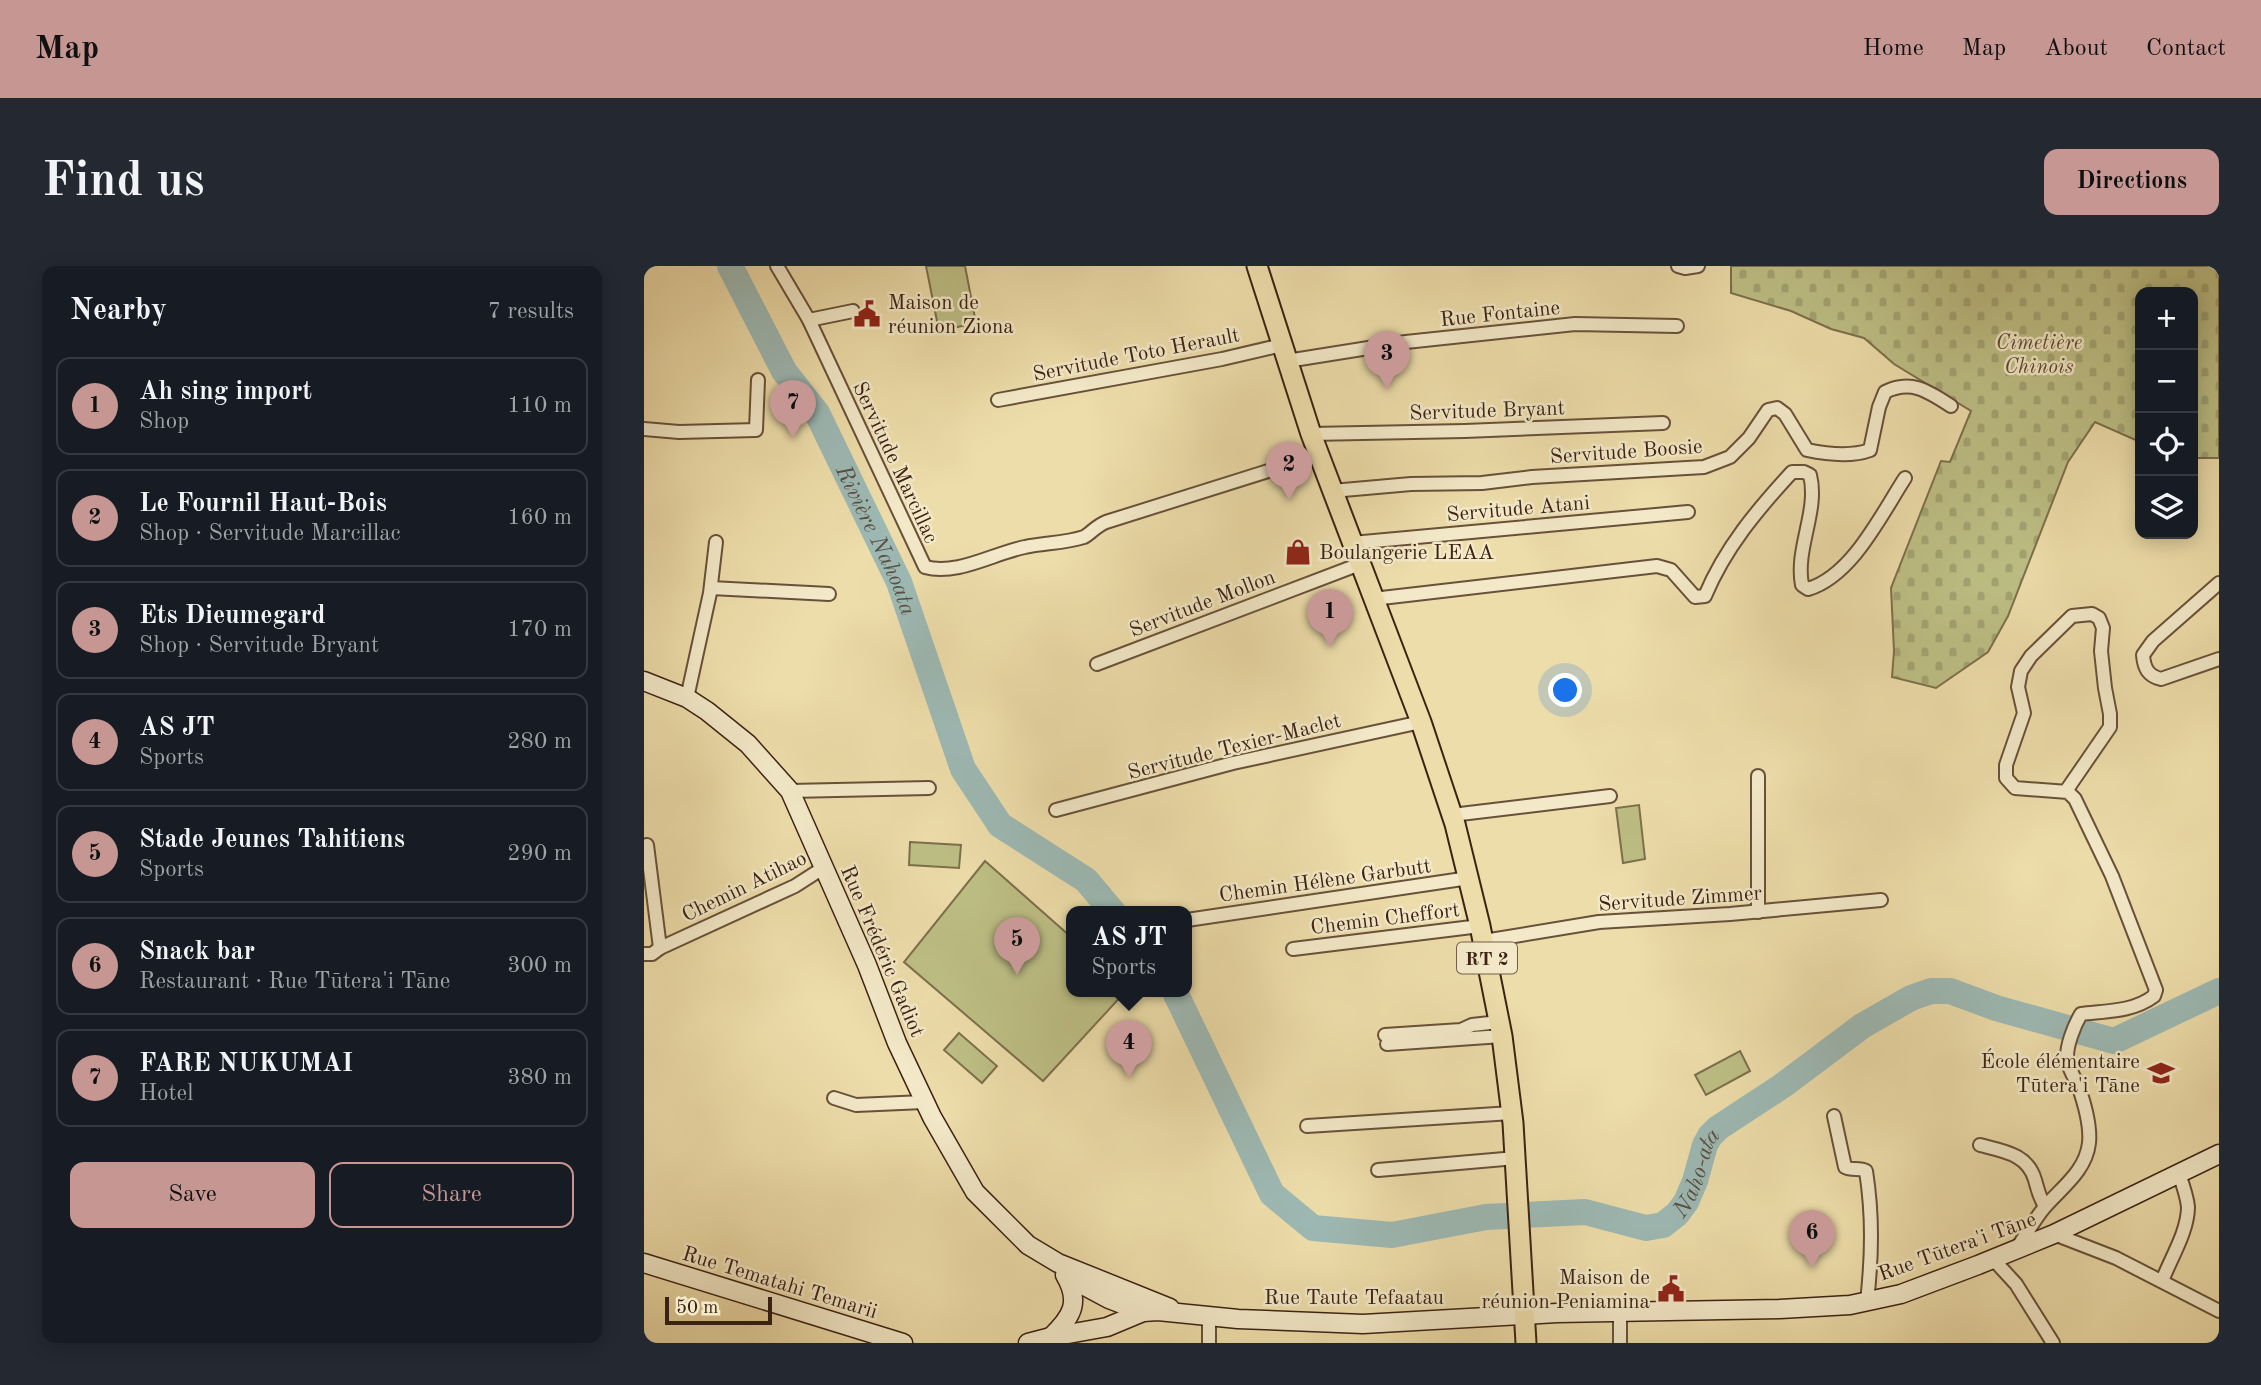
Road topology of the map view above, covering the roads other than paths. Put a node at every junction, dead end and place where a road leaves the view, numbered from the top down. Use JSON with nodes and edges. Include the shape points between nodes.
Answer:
{"nodes":[{"id":1,"x":777,"y":266,"type":"edge"},
{"id":2,"x":1257,"y":266,"type":"edge"},
{"id":3,"x":1678,"y":266,"type":"edge"},
{"id":4,"x":1698,"y":266,"type":"edge"},
{"id":5,"x":853,"y":311,"type":"dead end"},
{"id":6,"x":808,"y":320,"type":"junction"},
{"id":7,"x":1677,"y":326,"type":"dead end"},
{"id":8,"x":1284,"y":353,"type":"junction"},
{"id":9,"x":758,"y":380,"type":"dead end"},
{"id":10,"x":998,"y":400,"type":"dead end"},
{"id":11,"x":1951,"y":406,"type":"dead end"},
{"id":12,"x":1663,"y":423,"type":"dead end"},
{"id":13,"x":644,"y":429,"type":"edge"},
{"id":14,"x":1311,"y":433,"type":"junction"},
{"id":15,"x":1319,"y":455,"type":"junction"},
{"id":16,"x":1905,"y":478,"type":"dead end"},
{"id":17,"x":1332,"y":492,"type":"junction"},
{"id":18,"x":1688,"y":512,"type":"dead end"},
{"id":19,"x":716,"y":542,"type":"dead end"},
{"id":20,"x":1352,"y":543,"type":"junction"},
{"id":21,"x":1360,"y":564,"type":"junction"},
{"id":22,"x":2219,"y":583,"type":"edge"},
{"id":23,"x":711,"y":588,"type":"junction"},
{"id":24,"x":829,"y":594,"type":"dead end"},
{"id":25,"x":1373,"y":598,"type":"junction"},
{"id":26,"x":2219,"y":659,"type":"edge"},
{"id":27,"x":1097,"y":664,"type":"dead end"},
{"id":28,"x":644,"y":681,"type":"edge"},
{"id":29,"x":687,"y":698,"type":"junction"},
{"id":30,"x":1421,"y":722,"type":"junction"},
{"id":31,"x":1758,"y":776,"type":"dead end"},
{"id":32,"x":929,"y":788,"type":"dead end"},
{"id":33,"x":790,"y":791,"type":"junction"},
{"id":34,"x":2066,"y":791,"type":"junction"},
{"id":35,"x":1610,"y":796,"type":"dead end"},
{"id":36,"x":1056,"y":810,"type":"dead end"},
{"id":37,"x":1452,"y":815,"type":"junction"},
{"id":38,"x":648,"y":845,"type":"dead end"},
{"id":39,"x":823,"y":868,"type":"junction"},
{"id":40,"x":1469,"y":878,"type":"junction"},
{"id":41,"x":1881,"y":900,"type":"dead end"},
{"id":42,"x":1758,"y":912,"type":"junction"},
{"id":43,"x":1192,"y":919,"type":"edge"},
{"id":44,"x":1482,"y":933,"type":"junction"},
{"id":45,"x":660,"y":948,"type":"junction"},
{"id":46,"x":1293,"y":949,"type":"dead end"},
{"id":47,"x":644,"y":954,"type":"edge"},
{"id":48,"x":1501,"y":1029,"type":"junction"},
{"id":49,"x":1386,"y":1039,"type":"dead end"},
{"id":50,"x":834,"y":1098,"type":"dead end"},
{"id":51,"x":924,"y":1102,"type":"junction"},
{"id":52,"x":1512,"y":1113,"type":"junction"},
{"id":53,"x":1834,"y":1116,"type":"dead end"},
{"id":54,"x":1307,"y":1126,"type":"dead end"},
{"id":55,"x":1980,"y":1145,"type":"dead end"},
{"id":56,"x":2219,"y":1154,"type":"edge"},
{"id":57,"x":1516,"y":1158,"type":"junction"},
{"id":58,"x":1378,"y":1170,"type":"dead end"},
{"id":59,"x":2179,"y":1174,"type":"junction"},
{"id":60,"x":2045,"y":1206,"type":"junction"},
{"id":61,"x":2054,"y":1234,"type":"junction"},
{"id":62,"x":2017,"y":1248,"type":"junction"},
{"id":63,"x":1993,"y":1258,"type":"junction"},
{"id":64,"x":1058,"y":1263,"type":"junction"},
{"id":65,"x":644,"y":1264,"type":"edge"},
{"id":66,"x":2162,"y":1281,"type":"junction"},
{"id":67,"x":1867,"y":1302,"type":"junction"},
{"id":68,"x":2219,"y":1311,"type":"edge"},
{"id":69,"x":1143,"y":1312,"type":"junction"},
{"id":70,"x":1620,"y":1312,"type":"junction"},
{"id":71,"x":1183,"y":1314,"type":"junction"},
{"id":72,"x":1525,"y":1316,"type":"junction"},
{"id":73,"x":1209,"y":1317,"type":"junction"},
{"id":74,"x":1051,"y":1337,"type":"junction"},
{"id":75,"x":903,"y":1343,"type":"edge"},
{"id":76,"x":1028,"y":1343,"type":"edge"},
{"id":77,"x":1209,"y":1343,"type":"edge"},
{"id":78,"x":1525,"y":1343,"type":"edge"},
{"id":79,"x":1620,"y":1343,"type":"edge"},
{"id":80,"x":2053,"y":1343,"type":"edge"}],
"edges":[{"from":1,"to":6,"type":"street","name":"Servitude Marcillac"},
{"from":2,"to":8,"type":"main road","number":"RT 2"},
{"from":3,"to":4,"type":"street"},
{"from":5,"to":6,"type":"street"},
{"from":6,"to":15,"type":"street","name":"Servitude Marcillac","via":[[921,562],[932,569],[1086,536],[1106,522]]},
{"from":7,"to":8,"type":"street","name":"Rue Fontaine","via":[[1575,324]]},
{"from":8,"to":10,"type":"street","name":"Servitude Toto Herault","via":[[1222,359]]},
{"from":8,"to":14,"type":"main road","number":"RT 2"},
{"from":9,"to":13,"type":"street","via":[[756,430]]},
{"from":11,"to":17,"type":"street","name":"Servitude Boosie","via":[[1915,387],[1898,386],[1885,392],[1870,450],[1860,454],[1807,450],[1777,408],[1768,410],[1730,457],[1704,467]]},
{"from":12,"to":14,"type":"street","name":"Servitude Bryant"},
{"from":14,"to":15,"type":"main road","number":"RT 2"},
{"from":15,"to":17,"type":"main road","number":"RT 2"},
{"from":16,"to":25,"type":"street","via":[[1842,568],[1821,586],[1808,589],[1802,585],[1801,563],[1813,488],[1810,475],[1792,472],[1735,541],[1705,596],[1695,597],[1671,570],[1657,566]]},
{"from":17,"to":20,"type":"main road","number":"RT 2"},
{"from":18,"to":20,"type":"street","name":"Servitude Atani"},
{"from":19,"to":23,"type":"street"},
{"from":20,"to":21,"type":"main road","number":"RT 2"},
{"from":21,"to":25,"type":"main road","number":"RT 2"},
{"from":21,"to":27,"type":"street","name":"Servitude Mollon"},
{"from":22,"to":26,"type":"street","via":[[2143,655],[2147,671],[2161,679]]},
{"from":23,"to":24,"type":"street"},
{"from":23,"to":29,"type":"street"},
{"from":25,"to":30,"type":"main road","number":"RT 2"},
{"from":28,"to":29,"type":"main road","name":"Rue Frédéric Gadiot"},
{"from":29,"to":33,"type":"main road","name":"Rue Frédéric Gadiot","via":[[733,730]]},
{"from":30,"to":36,"type":"street","name":"Servitude Texier-Maclet","via":[[1233,762]]},
{"from":30,"to":37,"type":"main road","number":"RT 2"},
{"from":31,"to":42,"type":"street"},
{"from":32,"to":33,"type":"street"},
{"from":33,"to":39,"type":"main road","name":"Rue Frédéric Gadiot"},
{"from":34,"to":34,"type":"street","via":[[2015,788],[2006,778],[2006,765],[2024,713],[2018,687],[2021,671],[2072,616],[2092,614],[2103,628],[2101,651],[2110,727]]},
{"from":34,"to":60,"type":"street","via":[[2075,799],[2107,866],[2156,990],[2146,1002],[2127,1009],[2081,1014],[2067,1058],[2089,1124],[2089,1144],[2066,1187]]},
{"from":35,"to":37,"type":"street"},
{"from":37,"to":40,"type":"main road","number":"RT 2"},
{"from":38,"to":45,"type":"street"},
{"from":39,"to":45,"type":"street","name":"Chemin Atihao","via":[[795,886]]},
{"from":39,"to":51,"type":"main road","name":"Rue Frédéric Gadiot"},
{"from":40,"to":43,"type":"street","name":"Chemin Hélène Garbutt"},
{"from":40,"to":44,"type":"main road","number":"RT 2"},
{"from":41,"to":42,"type":"street","name":"Servitude Zimmer"},
{"from":42,"to":44,"type":"street","name":"Servitude Zimmer"},
{"from":44,"to":46,"type":"street","name":"Chemin Cheffort"},
{"from":44,"to":48,"type":"main road","number":"RT 2"},
{"from":45,"to":47,"type":"street","name":"Chemin Atihao"},
{"from":48,"to":49,"type":"street"},
{"from":48,"to":52,"type":"main road","number":"RT 2"},
{"from":50,"to":51,"type":"street","via":[[856,1105]]},
{"from":51,"to":64,"type":"main road","name":"Rue Frédéric Gadiot","via":[[975,1192],[1028,1245]]},
{"from":52,"to":54,"type":"street"},
{"from":52,"to":57,"type":"main road","number":"RT 2"},
{"from":53,"to":67,"type":"street","via":[[1846,1167],[1866,1171],[1872,1251]]},
{"from":55,"to":60,"type":"street","via":[[2012,1153],[2026,1163]]},
{"from":56,"to":59,"type":"main road","name":"Rue Tūtera'i Tāne"},
{"from":57,"to":58,"type":"street"},
{"from":57,"to":72,"type":"main road","number":"RT 2"},
{"from":59,"to":61,"type":"main road","name":"Rue Tūtera'i Tāne"},
{"from":59,"to":66,"type":"street","via":[[2188,1210]]},
{"from":60,"to":62,"type":"street"},
{"from":61,"to":62,"type":"main road","name":"Rue Tūtera'i Tāne"},
{"from":61,"to":66,"type":"street"},
{"from":62,"to":63,"type":"main road","name":"Rue Tūtera'i Tāne"},
{"from":63,"to":67,"type":"main road","name":"Rue Tūtera'i Tāne"},
{"from":63,"to":80,"type":"street","via":[[2016,1283]]},
{"from":64,"to":69,"type":"main road","name":"Rue Frédéric Gadiot","via":[[1089,1289]]},
{"from":64,"to":71,"type":"main road","name":"Rue Frédéric Gadiot"},
{"from":64,"to":74,"type":"main road","via":[[1074,1300],[1068,1318]]},
{"from":65,"to":75,"type":"main road","name":"Rue Tematahi Temarii"},
{"from":66,"to":68,"type":"street"},
{"from":67,"to":70,"type":"main road","name":"Rue Tūtera'i Tāne","via":[[1822,1308]]},
{"from":69,"to":71,"type":"main road"},
{"from":69,"to":74,"type":"main road","via":[[1107,1327]]},
{"from":70,"to":72,"type":"main road","name":"Rue Tūtera'i Tāne"},
{"from":70,"to":79,"type":"street"},
{"from":71,"to":73,"type":"main road","name":"Rue Taute Tefaatau"},
{"from":72,"to":73,"type":"main road","name":"Rue Taute Tefaatau","via":[[1363,1324]]},
{"from":72,"to":78,"type":"main road","number":"RT 2"},
{"from":73,"to":77,"type":"street"},
{"from":74,"to":76,"type":"main road"}]}
